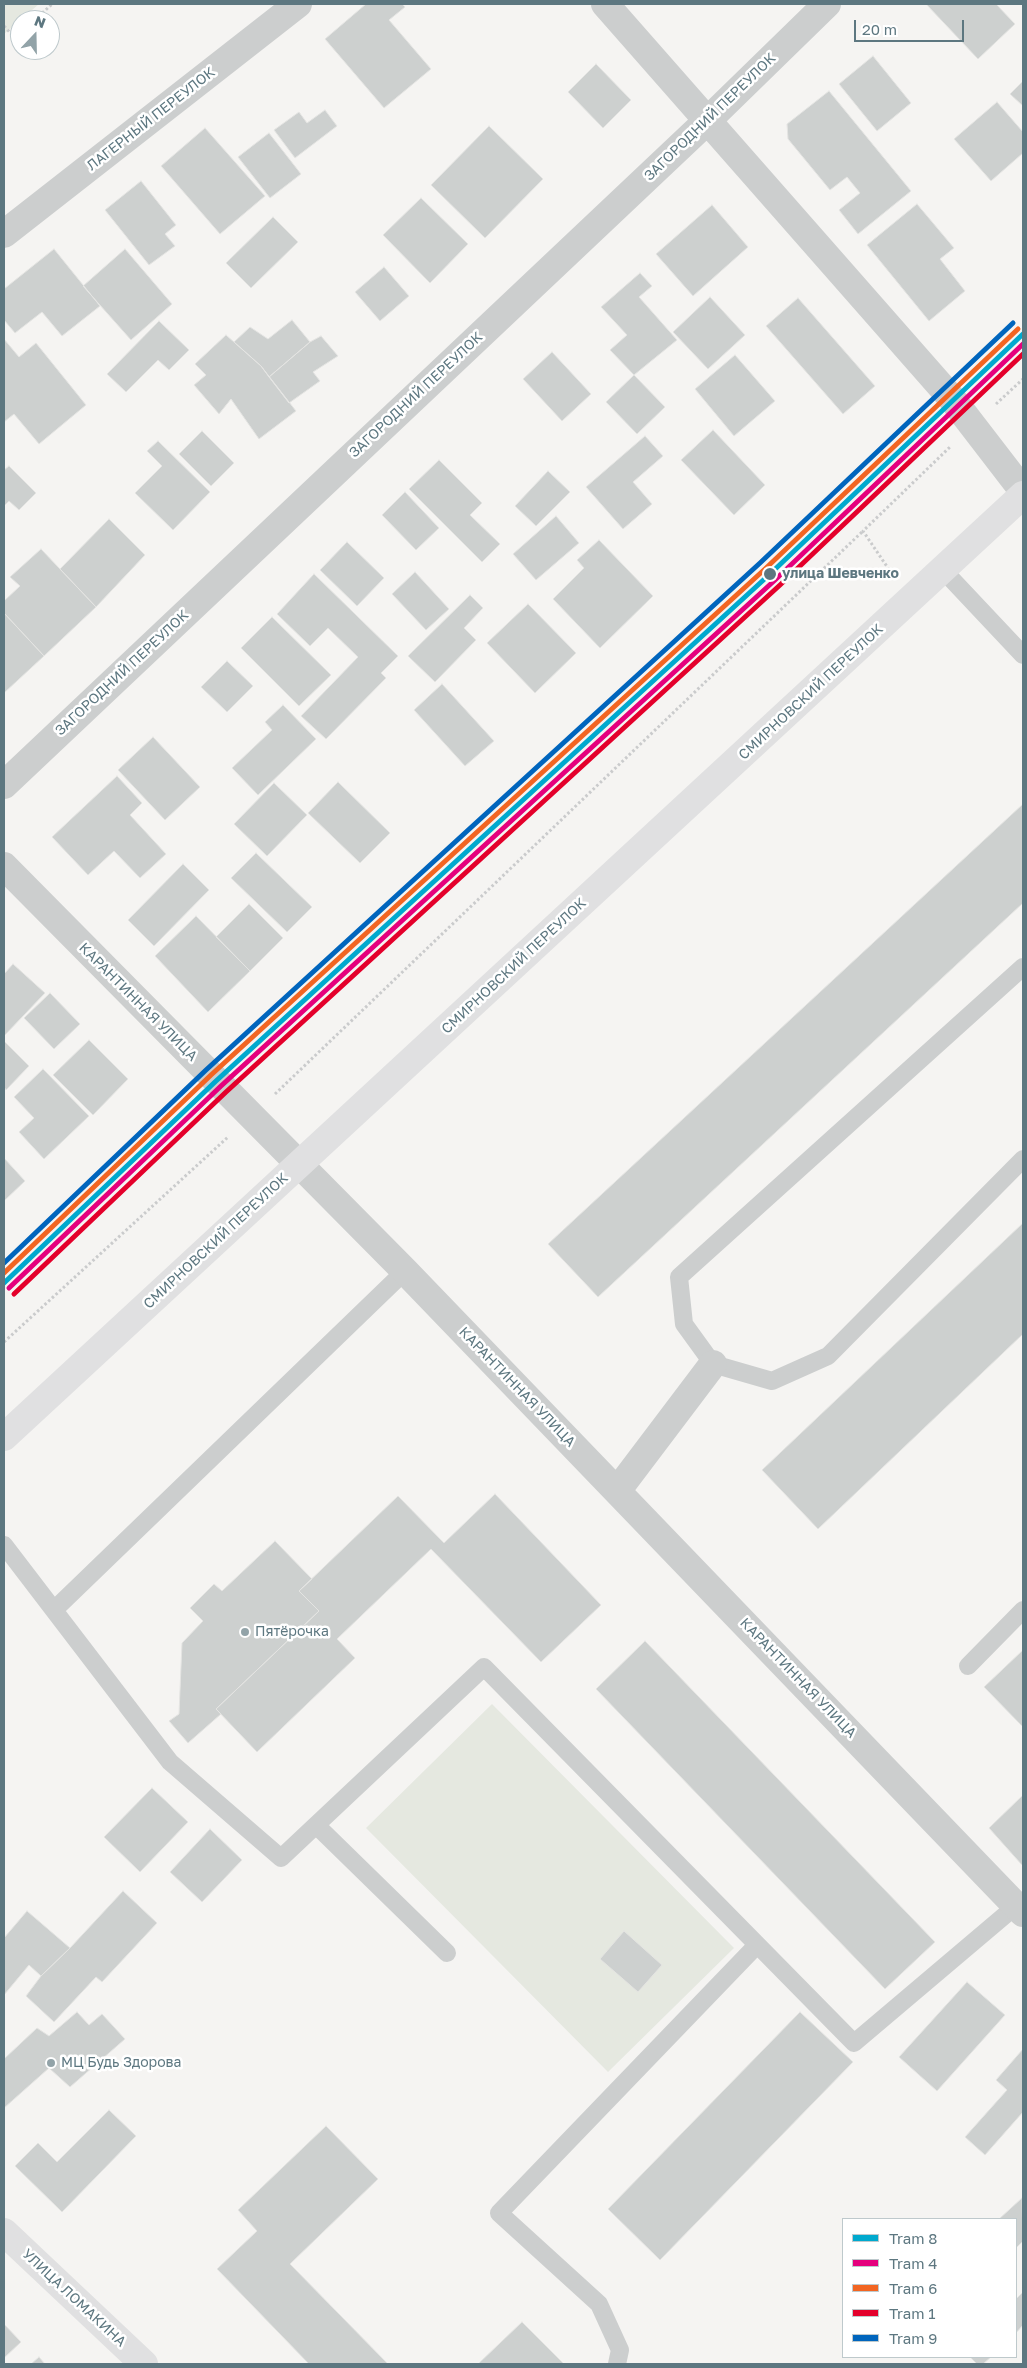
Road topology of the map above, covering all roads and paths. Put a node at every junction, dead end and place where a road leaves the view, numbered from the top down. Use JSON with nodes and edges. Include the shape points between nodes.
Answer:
{"nodes":[{"id":1,"x":298,"y":4,"type":"edge"},
{"id":2,"x":605,"y":4,"type":"edge"},
{"id":3,"x":828,"y":4,"type":"edge"},
{"id":4,"x":707,"y":121,"type":"junction"},
{"id":5,"x":4,"y":234,"type":"edge"},
{"id":6,"x":1023,"y":379,"type":"edge"},
{"id":7,"x":972,"y":426,"type":"junction"},
{"id":8,"x":1023,"y":491,"type":"edge"},
{"id":9,"x":1023,"y":495,"type":"edge"},
{"id":10,"x":863,"y":531,"type":"junction"},
{"id":11,"x":943,"y":570,"type":"junction"},
{"id":12,"x":910,"y":601,"type":"junction"},
{"id":13,"x":1023,"y":655,"type":"edge"},
{"id":14,"x":4,"y":785,"type":"edge"},
{"id":15,"x":4,"y":866,"type":"edge"},
{"id":16,"x":1023,"y":967,"type":"edge"},
{"id":17,"x":250,"y":1117,"type":"junction"},
{"id":18,"x":1023,"y":1159,"type":"edge"},
{"id":19,"x":298,"y":1165,"type":"junction"},
{"id":20,"x":405,"y":1271,"type":"junction"},
{"id":21,"x":4,"y":1342,"type":"edge"},
{"id":22,"x":714,"y":1364,"type":"junction"},
{"id":23,"x":4,"y":1437,"type":"edge"},
{"id":24,"x":617,"y":1491,"type":"junction"},
{"id":25,"x":4,"y":1545,"type":"edge"},
{"id":26,"x":54,"y":1610,"type":"junction"},
{"id":27,"x":1023,"y":1610,"type":"edge"},
{"id":28,"x":968,"y":1666,"type":"dead end"},
{"id":29,"x":316,"y":1825,"type":"junction"},
{"id":30,"x":1020,"y":1909,"type":"edge"},
{"id":31,"x":757,"y":1945,"type":"junction"},
{"id":32,"x":447,"y":1953,"type":"dead end"},
{"id":33,"x":4,"y":2232,"type":"edge"},
{"id":34,"x":144,"y":2364,"type":"edge"},
{"id":35,"x":617,"y":2364,"type":"edge"}],
"edges":[{"from":1,"to":5,"type":"street","name":"ЛАГЕРНЫЙ ПЕРЕУЛОК"},
{"from":2,"to":4,"type":"street"},
{"from":3,"to":4,"type":"street","name":"ЗАГОРОДНИЙ ПЕРЕУЛОК"},
{"from":4,"to":7,"type":"street"},
{"from":4,"to":14,"type":"street","name":"ЗАГОРОДНИЙ ПЕРЕУЛОК"},
{"from":6,"to":7,"type":"path"},
{"from":7,"to":8,"type":"street"},
{"from":7,"to":10,"type":"path"},
{"from":9,"to":11,"type":"main road","name":"СМИРНОВСКИЙ ПЕРЕУЛОК"},
{"from":10,"to":12,"type":"path"},
{"from":10,"to":17,"type":"path"},
{"from":11,"to":12,"type":"main road","name":"СМИРНОВСКИЙ ПЕРЕУЛОК"},
{"from":11,"to":13,"type":"lane"},
{"from":12,"to":19,"type":"main road","name":"СМИРНОВСКИЙ ПЕРЕУЛОК"},
{"from":15,"to":17,"type":"street","name":"КАРАНТИННАЯ УЛИЦА"},
{"from":16,"to":22,"type":"lane","via":[[678,1277],[684,1324]]},
{"from":17,"to":19,"type":"street","name":"КАРАНТИННАЯ УЛИЦА"},
{"from":17,"to":21,"type":"path"},
{"from":18,"to":22,"type":"lane","via":[[828,1356],[772,1381]]},
{"from":19,"to":20,"type":"street","name":"КАРАНТИННАЯ УЛИЦА"},
{"from":19,"to":23,"type":"main road","name":"СМИРНОВСКИЙ ПЕРЕУЛОК"},
{"from":20,"to":24,"type":"street","name":"КАРАНТИННАЯ УЛИЦА"},
{"from":20,"to":26,"type":"lane"},
{"from":22,"to":24,"type":"street"},
{"from":24,"to":30,"type":"street","name":"КАРАНТИННАЯ УЛИЦА"},
{"from":25,"to":26,"type":"lane"},
{"from":26,"to":29,"type":"lane","via":[[170,1762],[281,1858]]},
{"from":27,"to":28,"type":"lane"},
{"from":29,"to":31,"type":"lane","via":[[484,1667]]},
{"from":29,"to":32,"type":"lane"},
{"from":30,"to":31,"type":"lane","via":[[854,2043]]},
{"from":31,"to":35,"type":"lane","via":[[499,2213],[599,2304],[620,2350]]},
{"from":33,"to":34,"type":"main road","name":"УЛИЦА ЛОМАКИНА"}]}
